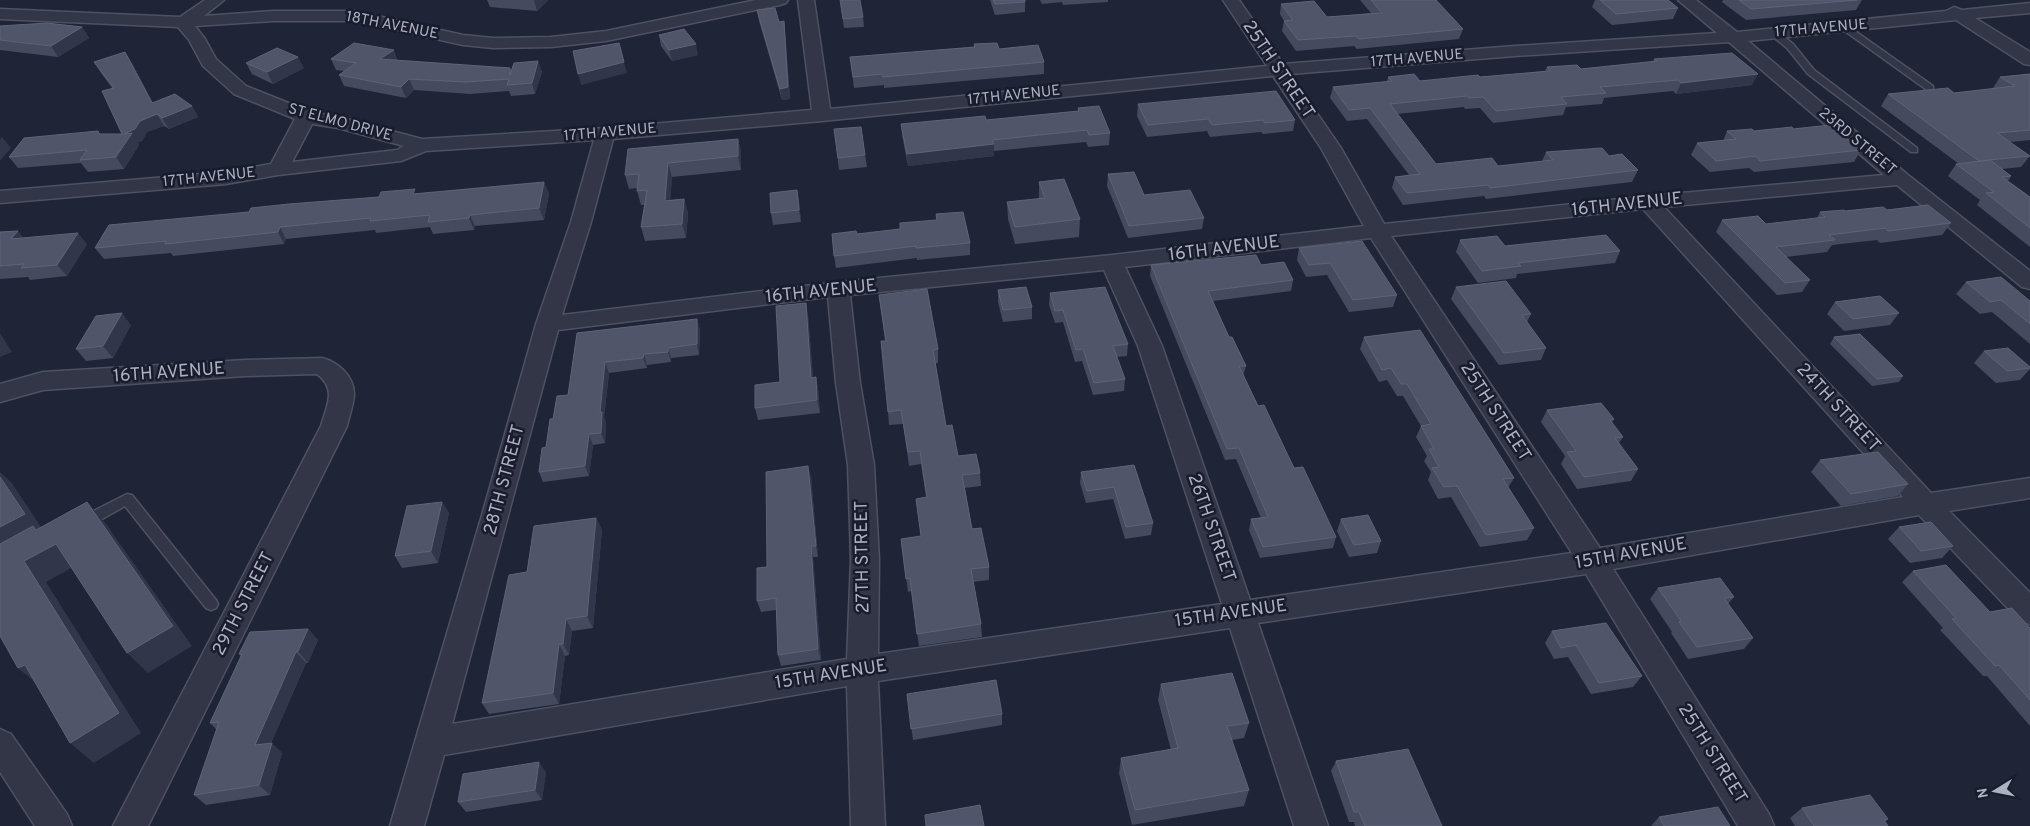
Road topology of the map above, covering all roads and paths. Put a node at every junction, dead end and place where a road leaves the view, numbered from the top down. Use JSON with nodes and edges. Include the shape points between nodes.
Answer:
{"nodes":[{"id":1,"x":216,"y":0,"type":"edge"},
{"id":2,"x":780,"y":0,"type":"edge"},
{"id":3,"x":806,"y":0,"type":"edge"},
{"id":4,"x":1231,"y":0,"type":"edge"},
{"id":5,"x":1686,"y":0,"type":"edge"},
{"id":6,"x":1936,"y":0,"type":"edge"},
{"id":7,"x":2030,"y":8,"type":"edge"},
{"id":8,"x":7,"y":9,"type":"edge"},
{"id":9,"x":1960,"y":15,"type":"junction"},
{"id":10,"x":183,"y":22,"type":"junction"},
{"id":11,"x":1844,"y":27,"type":"junction"},
{"id":12,"x":1774,"y":33,"type":"junction"},
{"id":13,"x":1733,"y":37,"type":"junction"},
{"id":14,"x":2030,"y":60,"type":"edge"},
{"id":15,"x":1280,"y":70,"type":"junction"},
{"id":16,"x":1930,"y":88,"type":"edge"},
{"id":17,"x":822,"y":115,"type":"junction"},
{"id":18,"x":306,"y":117,"type":"junction"},
{"id":19,"x":605,"y":134,"type":"junction"},
{"id":20,"x":422,"y":145,"type":"junction"},
{"id":21,"x":1914,"y":150,"type":"dead end"},
{"id":22,"x":278,"y":169,"type":"junction"},
{"id":23,"x":1901,"y":179,"type":"junction"},
{"id":24,"x":0,"y":197,"type":"edge"},
{"id":25,"x":1648,"y":202,"type":"junction"},
{"id":26,"x":1377,"y":231,"type":"junction"},
{"id":27,"x":1112,"y":262,"type":"junction"},
{"id":28,"x":2030,"y":282,"type":"edge"},
{"id":29,"x":838,"y":289,"type":"junction"},
{"id":30,"x":548,"y":324,"type":"junction"},
{"id":31,"x":337,"y":377,"type":"joint"},
{"id":32,"x":0,"y":393,"type":"edge"},
{"id":33,"x":2030,"y":488,"type":"edge"},
{"id":34,"x":1925,"y":504,"type":"junction"},
{"id":35,"x":68,"y":532,"type":"edge"},
{"id":36,"x":1593,"y":561,"type":"junction"},
{"id":37,"x":211,"y":604,"type":"dead end"},
{"id":38,"x":1240,"y":612,"type":"junction"},
{"id":39,"x":2030,"y":612,"type":"edge"},
{"id":40,"x":862,"y":670,"type":"junction"},
{"id":41,"x":432,"y":742,"type":"junction"},
{"id":42,"x":0,"y":744,"type":"edge"},
{"id":43,"x":55,"y":826,"type":"edge"},
{"id":44,"x":130,"y":826,"type":"edge"},
{"id":45,"x":407,"y":826,"type":"edge"},
{"id":46,"x":868,"y":826,"type":"edge"},
{"id":47,"x":1311,"y":826,"type":"edge"},
{"id":48,"x":1757,"y":826,"type":"edge"}],
"edges":[{"from":1,"to":10,"type":"street"},
{"from":2,"to":10,"type":"street","name":"18TH AVENUE","via":[[606,36],[551,42],[463,40],[355,16],[273,16]]},
{"from":3,"to":17,"type":"street"},
{"from":4,"to":15,"type":"street","name":"25TH STREET"},
{"from":5,"to":13,"type":"street","name":"23RD STREET"},
{"from":6,"to":9,"type":"street"},
{"from":7,"to":9,"type":"street","name":"17TH AVENUE"},
{"from":8,"to":10,"type":"street","name":"18TH AVENUE"},
{"from":9,"to":11,"type":"street","name":"17TH AVENUE"},
{"from":9,"to":14,"type":"street"},
{"from":10,"to":18,"type":"street","name":"ST ELMO DRIVE","via":[[209,62],[240,90]]},
{"from":11,"to":12,"type":"street","name":"17TH AVENUE"},
{"from":11,"to":16,"type":"lane"},
{"from":12,"to":13,"type":"street","name":"17TH AVENUE"},
{"from":12,"to":21,"type":"lane","via":[[1790,46],[1811,72]]},
{"from":13,"to":15,"type":"street","name":"17TH AVENUE"},
{"from":13,"to":23,"type":"street","name":"23RD STREET"},
{"from":15,"to":17,"type":"street","name":"17TH AVENUE"},
{"from":15,"to":26,"type":"street","name":"25TH STREET","via":[[1331,148]]},
{"from":17,"to":19,"type":"street","name":"17TH AVENUE"},
{"from":18,"to":20,"type":"street","name":"ST ELMO DRIVE"},
{"from":18,"to":22,"type":"street"},
{"from":19,"to":20,"type":"street","name":"17TH AVENUE"},
{"from":19,"to":30,"type":"street","name":"28TH STREET"},
{"from":20,"to":22,"type":"street","name":"17TH AVENUE","via":[[401,155]]},
{"from":22,"to":24,"type":"street","name":"17TH AVENUE","via":[[226,178]]},
{"from":23,"to":25,"type":"street","name":"16TH AVENUE"},
{"from":23,"to":28,"type":"street","name":"23RD STREET"},
{"from":25,"to":26,"type":"street","name":"16TH AVENUE"},
{"from":25,"to":34,"type":"street","name":"24TH STREET"},
{"from":26,"to":27,"type":"street","name":"16TH AVENUE"},
{"from":26,"to":36,"type":"street","name":"25TH STREET"},
{"from":27,"to":29,"type":"street","name":"16TH AVENUE"},
{"from":27,"to":38,"type":"street","name":"26TH STREET","via":[[1150,346]]},
{"from":29,"to":30,"type":"street","name":"16TH AVENUE"},
{"from":29,"to":40,"type":"street","name":"27TH STREET","via":[[861,465],[865,560]]},
{"from":30,"to":41,"type":"street","name":"28TH STREET"},
{"from":31,"to":32,"type":"street","name":"16TH AVENUE","via":[[322,366],[245,368],[43,381]]},
{"from":31,"to":44,"type":"street","name":"29TH STREET","via":[[342,394],[334,426]]},
{"from":33,"to":34,"type":"street","name":"15TH AVENUE"},
{"from":34,"to":36,"type":"street","name":"15TH AVENUE"},
{"from":34,"to":39,"type":"street","name":"24TH STREET"},
{"from":35,"to":37,"type":"lane","via":[[127,499]]},
{"from":36,"to":38,"type":"street","name":"15TH AVENUE"},
{"from":36,"to":48,"type":"street","name":"25TH STREET"},
{"from":38,"to":40,"type":"street","name":"15TH AVENUE"},
{"from":38,"to":47,"type":"street","name":"26TH STREET"},
{"from":40,"to":41,"type":"street","name":"15TH AVENUE"},
{"from":40,"to":46,"type":"street","name":"27TH STREET"},
{"from":41,"to":45,"type":"street","name":"28TH STREET"},
{"from":42,"to":43,"type":"street"}]}
